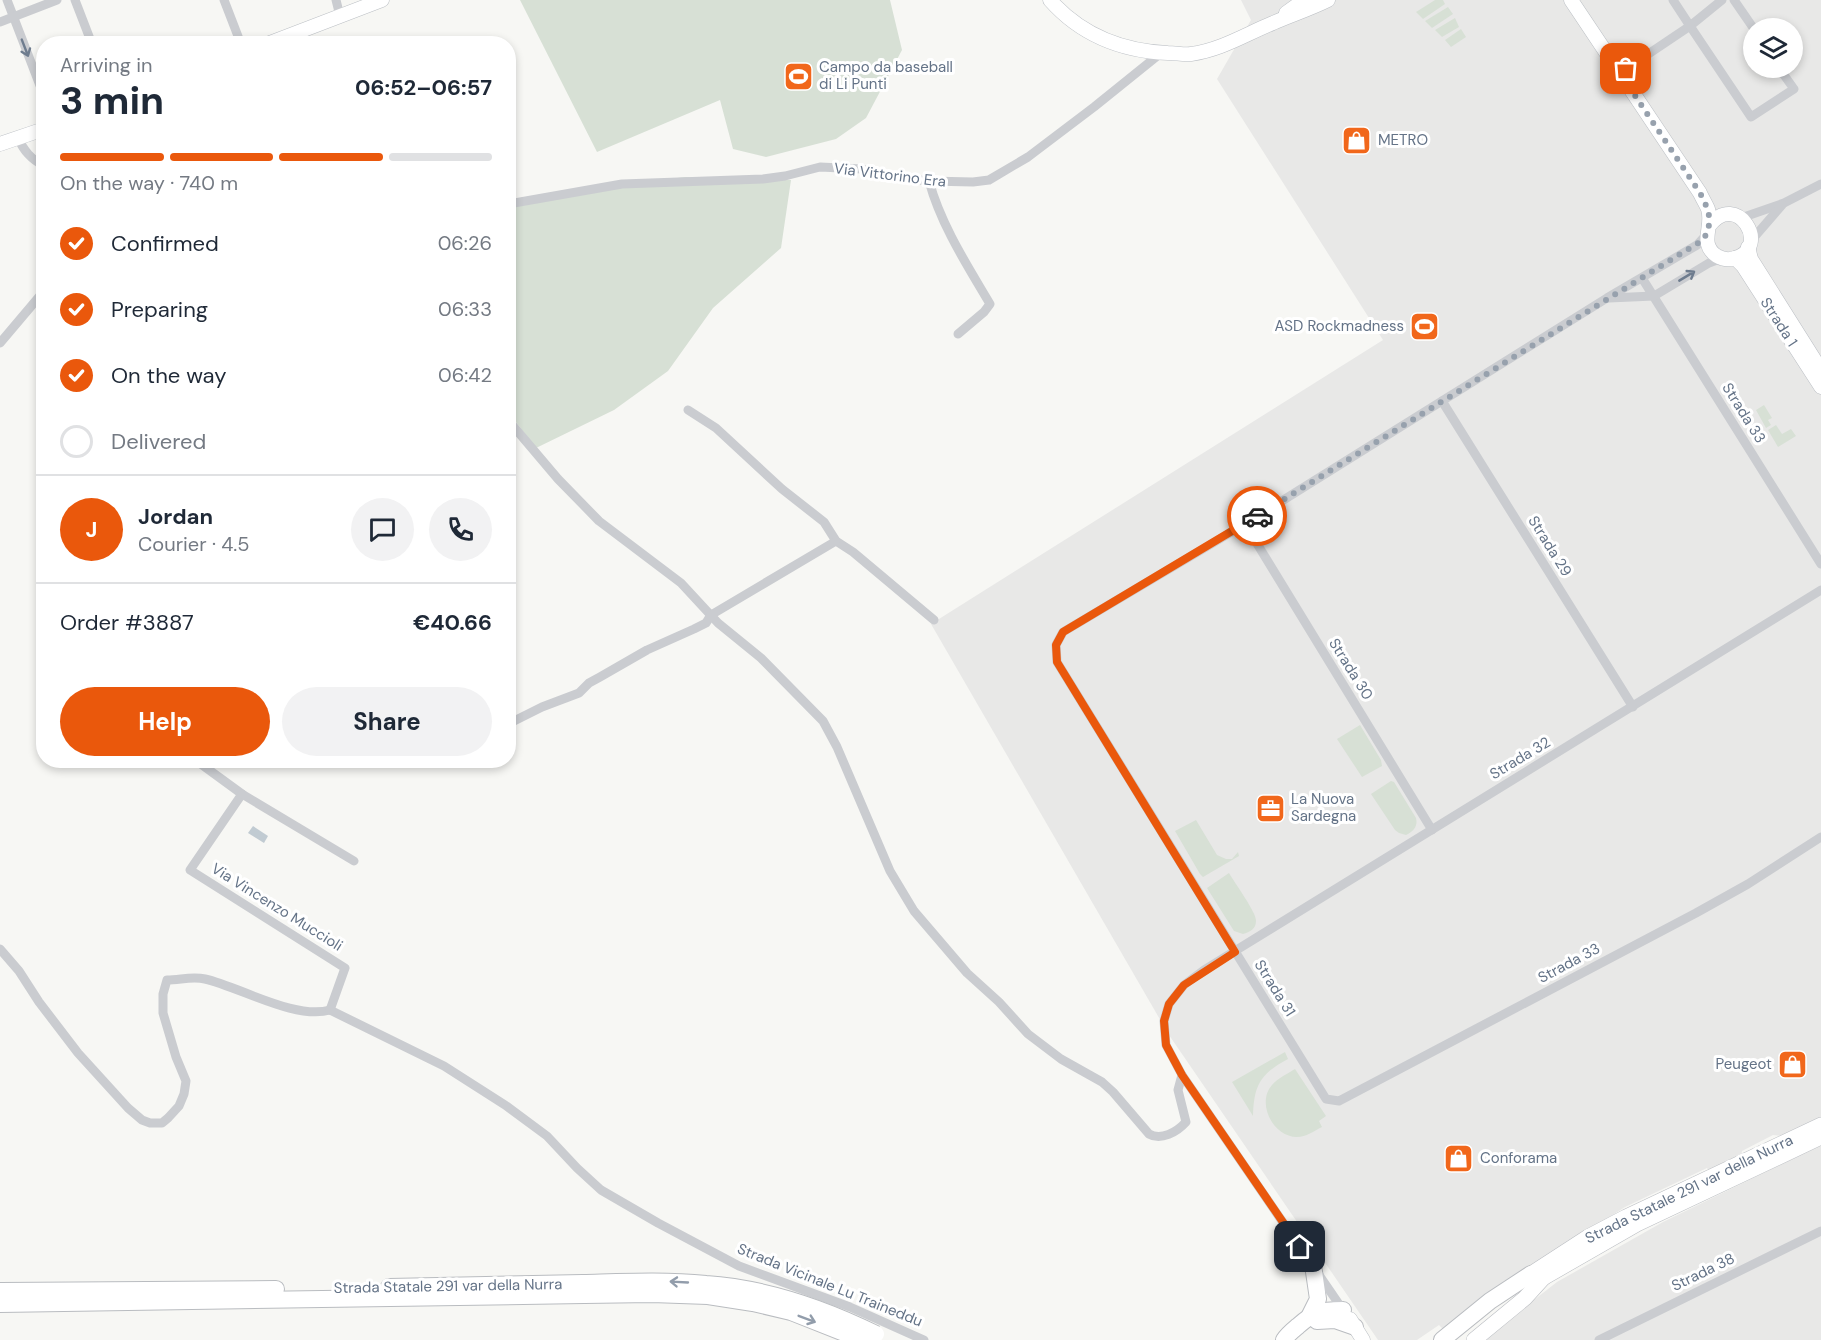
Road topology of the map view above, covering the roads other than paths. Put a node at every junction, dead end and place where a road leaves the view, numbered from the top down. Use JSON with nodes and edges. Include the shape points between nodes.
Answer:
{"nodes":[{"id":1,"x":7,"y":0,"type":"edge"},
{"id":2,"x":57,"y":0,"type":"edge"},
{"id":3,"x":75,"y":0,"type":"edge"},
{"id":4,"x":224,"y":0,"type":"edge"},
{"id":5,"x":336,"y":0,"type":"edge"},
{"id":6,"x":382,"y":0,"type":"edge"},
{"id":7,"x":1050,"y":0,"type":"edge"},
{"id":8,"x":1304,"y":0,"type":"edge"},
{"id":9,"x":1329,"y":0,"type":"edge"},
{"id":10,"x":1571,"y":0,"type":"edge"},
{"id":11,"x":1580,"y":0,"type":"edge"},
{"id":12,"x":1673,"y":0,"type":"edge"},
{"id":13,"x":1722,"y":0,"type":"edge"},
{"id":14,"x":1734,"y":0,"type":"edge"},
{"id":15,"x":340,"y":16,"type":"junction"},
{"id":16,"x":14,"y":17,"type":"junction"},
{"id":17,"x":1746,"y":18,"type":"edge"},
{"id":18,"x":0,"y":22,"type":"edge"},
{"id":19,"x":1275,"y":22,"type":"junction"},
{"id":20,"x":1690,"y":26,"type":"junction"},
{"id":21,"x":89,"y":36,"type":"edge"},
{"id":22,"x":238,"y":36,"type":"edge"},
{"id":23,"x":288,"y":36,"type":"edge"},
{"id":24,"x":1161,"y":53,"type":"junction"},
{"id":25,"x":1623,"y":71,"type":"junction"},
{"id":26,"x":36,"y":75,"type":"edge"},
{"id":27,"x":1786,"y":78,"type":"edge"},
{"id":28,"x":36,"y":132,"type":"edge"},
{"id":29,"x":18,"y":138,"type":"junction"},
{"id":30,"x":0,"y":144,"type":"edge"},
{"id":31,"x":36,"y":161,"type":"edge"},
{"id":32,"x":929,"y":181,"type":"junction"},
{"id":33,"x":1821,"y":184,"type":"edge"},
{"id":34,"x":516,"y":203,"type":"edge"},
{"id":35,"x":1784,"y":203,"type":"junction"},
{"id":36,"x":1737,"y":216,"type":"junction"},
{"id":37,"x":1708,"y":231,"type":"junction"},
{"id":38,"x":1749,"y":245,"type":"junction"},
{"id":39,"x":1728,"y":258,"type":"junction"},
{"id":40,"x":1642,"y":278,"type":"junction"},
{"id":41,"x":1654,"y":296,"type":"junction"},
{"id":42,"x":1607,"y":298,"type":"junction"},
{"id":43,"x":36,"y":300,"type":"edge"},
{"id":44,"x":958,"y":333,"type":"dead end"},
{"id":45,"x":0,"y":343,"type":"edge"},
{"id":46,"x":1821,"y":370,"type":"edge"},
{"id":47,"x":1821,"y":387,"type":"edge"},
{"id":48,"x":1442,"y":401,"type":"junction"},
{"id":49,"x":688,"y":410,"type":"dead end"},
{"id":50,"x":516,"y":429,"type":"edge"},
{"id":51,"x":1245,"y":524,"type":"junction"},
{"id":52,"x":836,"y":541,"type":"junction"},
{"id":53,"x":1821,"y":564,"type":"edge"},
{"id":54,"x":1821,"y":590,"type":"edge"},
{"id":55,"x":711,"y":615,"type":"junction"},
{"id":56,"x":934,"y":620,"type":"dead end"},
{"id":57,"x":1633,"y":707,"type":"junction"},
{"id":58,"x":516,"y":720,"type":"edge"},
{"id":59,"x":208,"y":768,"type":"edge"},
{"id":60,"x":242,"y":794,"type":"junction"},
{"id":61,"x":1432,"y":830,"type":"junction"},
{"id":62,"x":1821,"y":837,"type":"edge"},
{"id":63,"x":354,"y":861,"type":"dead end"},
{"id":64,"x":0,"y":949,"type":"edge"},
{"id":65,"x":1235,"y":952,"type":"junction"},
{"id":66,"x":330,"y":1010,"type":"junction"},
{"id":67,"x":1182,"y":1075,"type":"junction"},
{"id":68,"x":1326,"y":1099,"type":"joint"},
{"id":69,"x":1821,"y":1125,"type":"edge"},
{"id":70,"x":1821,"y":1137,"type":"edge"},
{"id":71,"x":1821,"y":1231,"type":"edge"},
{"id":72,"x":1313,"y":1265,"type":"junction"},
{"id":73,"x":1538,"y":1277,"type":"junction"},
{"id":74,"x":583,"y":1289,"type":"junction"},
{"id":75,"x":0,"y":1292,"type":"edge"},
{"id":76,"x":0,"y":1304,"type":"edge"},
{"id":77,"x":850,"y":1307,"type":"junction"},
{"id":78,"x":1343,"y":1310,"type":"junction"},
{"id":79,"x":1310,"y":1315,"type":"junction"},
{"id":80,"x":1296,"y":1327,"type":"junction"},
{"id":81,"x":1359,"y":1333,"type":"edge"},
{"id":82,"x":871,"y":1338,"type":"edge"},
{"id":83,"x":924,"y":1340,"type":"edge"},
{"id":84,"x":1284,"y":1340,"type":"edge"},
{"id":85,"x":1442,"y":1340,"type":"edge"},
{"id":86,"x":1460,"y":1340,"type":"edge"},
{"id":87,"x":1474,"y":1340,"type":"edge"},
{"id":88,"x":1599,"y":1340,"type":"edge"}],
"edges":[{"from":1,"to":16,"type":"street"},
{"from":2,"to":16,"type":"street"},
{"from":3,"to":21,"type":"street"},
{"from":4,"to":22,"type":"street"},
{"from":5,"to":15,"type":"street"},
{"from":6,"to":15,"type":"street"},
{"from":7,"to":24,"type":"street","via":[[1095,36],[1133,50]]},
{"from":8,"to":19,"type":"street"},
{"from":9,"to":19,"type":"street"},
{"from":10,"to":25,"type":"street"},
{"from":11,"to":25,"type":"street"},
{"from":12,"to":20,"type":"street"},
{"from":13,"to":20,"type":"street"},
{"from":14,"to":17,"type":"street"},
{"from":15,"to":23,"type":"street"},
{"from":16,"to":18,"type":"street"},
{"from":16,"to":26,"type":"street","one_way":true},
{"from":19,"to":24,"type":"street","via":[[1232,43],[1191,54]]},
{"from":20,"to":25,"type":"street"},
{"from":20,"to":27,"type":"street","via":[[1751,117],[1794,89]]},
{"from":24,"to":32,"type":"street","name":"Via Vittorino Era","via":[[1028,157],[1000,174],[981,182]]},
{"from":25,"to":36,"type":"street","via":[[1712,200]]},
{"from":25,"to":37,"type":"street","via":[[1700,193],[1709,210]]},
{"from":28,"to":29,"type":"street"},
{"from":29,"to":30,"type":"street"},
{"from":29,"to":31,"type":"street"},
{"from":32,"to":34,"type":"street","name":"Via Vittorino Era","via":[[820,167],[763,179],[622,184]]},
{"from":32,"to":44,"type":"street","via":[[935,202],[990,304]]},
{"from":33,"to":35,"type":"street"},
{"from":35,"to":36,"type":"street"},
{"from":35,"to":38,"type":"street"},
{"from":36,"to":37,"type":"street","via":[[1719,217]]},
{"from":36,"to":38,"type":"street","via":[[1749,228]]},
{"from":37,"to":39,"type":"street","via":[[1710,250]]},
{"from":37,"to":40,"type":"street","via":[[1697,245]]},
{"from":38,"to":39,"type":"street","via":[[1740,256]]},
{"from":38,"to":46,"type":"street","via":[[1751,259]]},
{"from":41,"to":39,"type":"street","one_way":true,"via":[[1709,262]]},
{"from":39,"to":47,"type":"street","name":"Strada 1","via":[[1743,266]]},
{"from":40,"to":41,"type":"street","name":"Strada 33"},
{"from":40,"to":42,"type":"street"},
{"from":41,"to":42,"type":"street"},
{"from":41,"to":53,"type":"street","name":"Strada 33"},
{"from":42,"to":48,"type":"street"},
{"from":43,"to":45,"type":"street"},
{"from":48,"to":51,"type":"street"},
{"from":48,"to":57,"type":"street","name":"Strada 29"},
{"from":49,"to":52,"type":"street","via":[[716,428],[824,522]]},
{"from":50,"to":55,"type":"street","via":[[599,521],[681,582]]},
{"from":51,"to":61,"type":"street","name":"Strada 30"},
{"from":51,"to":65,"type":"street","name":"Strada 31","via":[[1063,632],[1056,645],[1057,662]]},
{"from":52,"to":55,"type":"street"},
{"from":52,"to":56,"type":"street"},
{"from":54,"to":57,"type":"street","name":"Strada 32"},
{"from":55,"to":58,"type":"street","via":[[694,629],[589,683],[579,693]]},
{"from":55,"to":67,"type":"street","via":[[775,671],[823,721],[890,871],[914,911],[966,973],[1028,1034],[1060,1059],[1102,1082],[1156,1138],[1186,1122],[1178,1090]]},
{"from":57,"to":61,"type":"street","name":"Strada 32"},
{"from":59,"to":60,"type":"street"},
{"from":60,"to":63,"type":"street"},
{"from":60,"to":66,"type":"street","name":"Via Vincenzo Muccioli","via":[[190,870],[345,968]]},
{"from":61,"to":65,"type":"street","name":"Strada 32"},
{"from":62,"to":68,"type":"street","name":"Strada 33","via":[[1696,913],[1340,1101]]},
{"from":64,"to":66,"type":"street","via":[[78,1053],[128,1108],[150,1123],[162,1123],[174,1112],[186,1081],[163,1013],[167,980],[202,978],[289,1008]]},
{"from":65,"to":67,"type":"street","name":"Strada 32","via":[[1184,985],[1169,1004],[1164,1021],[1166,1045]]},
{"from":65,"to":68,"type":"street","name":"Strada 31"},
{"from":66,"to":77,"type":"street","name":"Strada Vicinale Lu Traineddu","via":[[444,1066],[505,1105],[547,1136],[601,1190],[739,1266]]},
{"from":67,"to":72,"type":"street","name":"Strada 32"},
{"from":69,"to":73,"type":"main road","name":"Strada Statale 291 var della Nurra","via":[[1588,1237]]},
{"from":70,"to":73,"type":"main road","name":"Strada Statale 291 var della Nurra","via":[[1637,1224]]},
{"from":71,"to":88,"type":"street","name":"Strada 38"},
{"from":72,"to":78,"type":"street","name":"Strada 32"},
{"from":72,"to":79,"type":"highway","via":[[1318,1299]]},
{"from":73,"to":85,"type":"highway","name":"Strada Statale 291 var della Nurra","via":[[1490,1300]]},
{"from":73,"to":86,"type":"highway","name":"Strada Statale 291 var della Nurra"},
{"from":73,"to":87,"type":"main road","via":[[1525,1298]]},
{"from":74,"to":75,"type":"highway","name":"Strada Statale 291 var della Nurra"},
{"from":74,"to":76,"type":"highway","name":"Strada Statale 291 var della Nurra"},
{"from":74,"to":82,"type":"highway","name":"Strada Statale 291 var della Nurra","bridge":true,"via":[[708,1296],[753,1303]]},
{"from":77,"to":82,"type":"street"},
{"from":77,"to":83,"type":"street","name":"Strada Vicinale Lu Traineddu"},
{"from":78,"to":79,"type":"highway"},
{"from":78,"to":81,"type":"street"},
{"from":79,"to":80,"type":"highway"},
{"from":80,"to":81,"type":"highway","via":[[1335,1320]]},
{"from":80,"to":84,"type":"highway"}]}
